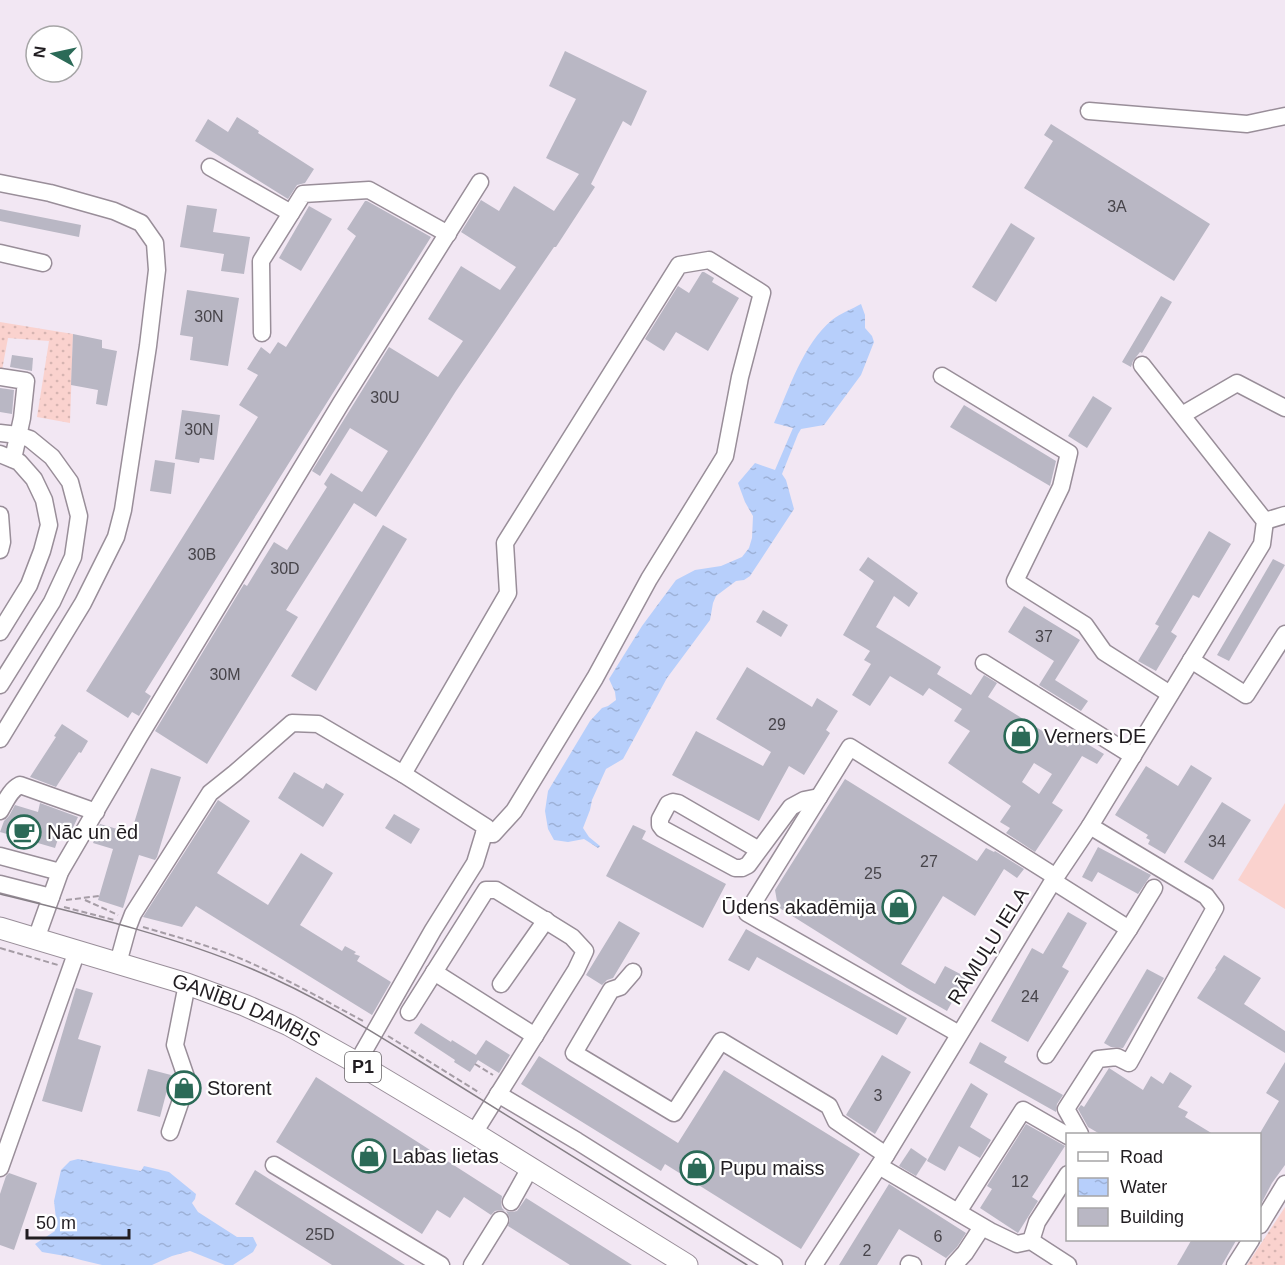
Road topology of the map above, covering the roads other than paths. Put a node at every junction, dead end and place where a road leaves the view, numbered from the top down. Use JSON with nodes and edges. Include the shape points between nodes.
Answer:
{"nodes":[{"id":1,"x":1089,"y":111,"type":"dead end"},
{"id":2,"x":1285,"y":116,"type":"edge"},
{"id":3,"x":210,"y":167,"type":"dead end"},
{"id":4,"x":480,"y":182,"type":"dead end"},
{"id":5,"x":0,"y":183,"type":"edge"},
{"id":6,"x":291,"y":213,"type":"junction"},
{"id":7,"x":448,"y":234,"type":"junction"},
{"id":8,"x":0,"y":253,"type":"edge"},
{"id":9,"x":43,"y":263,"type":"dead end"},
{"id":10,"x":262,"y":333,"type":"dead end"},
{"id":11,"x":1142,"y":365,"type":"dead end"},
{"id":12,"x":942,"y":376,"type":"dead end"},
{"id":13,"x":0,"y":377,"type":"edge"},
{"id":14,"x":1285,"y":408,"type":"edge"},
{"id":15,"x":1182,"y":415,"type":"junction"},
{"id":16,"x":0,"y":433,"type":"edge"},
{"id":17,"x":18,"y":435,"type":"junction"},
{"id":18,"x":6,"y":457,"type":"edge"},
{"id":19,"x":0,"y":515,"type":"edge"},
{"id":20,"x":1285,"y":515,"type":"edge"},
{"id":21,"x":1265,"y":521,"type":"junction"},
{"id":22,"x":0,"y":550,"type":"edge"},
{"id":23,"x":0,"y":632,"type":"edge"},
{"id":24,"x":1285,"y":634,"type":"edge"},
{"id":25,"x":1194,"y":654,"type":"junction"},
{"id":26,"x":984,"y":663,"type":"dead end"},
{"id":27,"x":0,"y":685,"type":"edge"},
{"id":28,"x":1170,"y":694,"type":"junction"},
{"id":29,"x":0,"y":739,"type":"edge"},
{"id":30,"x":1133,"y":756,"type":"junction"},
{"id":31,"x":403,"y":774,"type":"junction"},
{"id":32,"x":819,"y":797,"type":"junction"},
{"id":33,"x":0,"y":811,"type":"edge"},
{"id":34,"x":96,"y":812,"type":"junction"},
{"id":35,"x":1090,"y":826,"type":"junction"},
{"id":36,"x":484,"y":834,"type":"junction"},
{"id":37,"x":759,"y":850,"type":"junction"},
{"id":38,"x":0,"y":856,"type":"edge"},
{"id":39,"x":60,"y":872,"type":"junction"},
{"id":40,"x":1054,"y":879,"type":"junction"},
{"id":41,"x":0,"y":884,"type":"edge"},
{"id":42,"x":1154,"y":888,"type":"dead end"},
{"id":43,"x":50,"y":899,"type":"junction"},
{"id":44,"x":546,"y":920,"type":"junction"},
{"id":45,"x":0,"y":928,"type":"edge"},
{"id":46,"x":1130,"y":929,"type":"junction"},
{"id":47,"x":36,"y":939,"type":"junction"},
{"id":48,"x":74,"y":960,"type":"junction"},
{"id":49,"x":118,"y":963,"type":"junction"},
{"id":50,"x":434,"y":972,"type":"junction"},
{"id":51,"x":633,"y":972,"type":"dead end"},
{"id":52,"x":187,"y":984,"type":"junction"},
{"id":53,"x":501,"y":984,"type":"dead end"},
{"id":54,"x":409,"y":1012,"type":"dead end"},
{"id":55,"x":959,"y":1034,"type":"junction"},
{"id":56,"x":535,"y":1036,"type":"junction"},
{"id":57,"x":1046,"y":1055,"type":"dead end"},
{"id":58,"x":357,"y":1063,"type":"junction"},
{"id":59,"x":499,"y":1093,"type":"junction"},
{"id":60,"x":170,"y":1132,"type":"dead end"},
{"id":61,"x":474,"y":1133,"type":"junction"},
{"id":62,"x":1079,"y":1133,"type":"edge"},
{"id":63,"x":1066,"y":1135,"type":"edge"},
{"id":64,"x":882,"y":1161,"type":"junction"},
{"id":65,"x":274,"y":1165,"type":"dead end"},
{"id":66,"x":0,"y":1168,"type":"edge"},
{"id":67,"x":530,"y":1168,"type":"junction"},
{"id":68,"x":1066,"y":1177,"type":"edge"},
{"id":69,"x":1285,"y":1184,"type":"edge"},
{"id":70,"x":511,"y":1202,"type":"dead end"},
{"id":71,"x":958,"y":1212,"type":"junction"},
{"id":72,"x":500,"y":1220,"type":"dead end"},
{"id":73,"x":1261,"y":1223,"type":"edge"},
{"id":74,"x":982,"y":1227,"type":"junction"},
{"id":75,"x":1031,"y":1241,"type":"junction"},
{"id":76,"x":1250,"y":1241,"type":"edge"},
{"id":77,"x":1046,"y":1259,"type":"edge"},
{"id":78,"x":441,"y":1265,"type":"edge"},
{"id":79,"x":472,"y":1265,"type":"edge"},
{"id":80,"x":687,"y":1265,"type":"edge"},
{"id":81,"x":774,"y":1265,"type":"edge"},
{"id":82,"x":814,"y":1265,"type":"edge"},
{"id":83,"x":954,"y":1265,"type":"edge"},
{"id":84,"x":1068,"y":1265,"type":"edge"},
{"id":85,"x":1235,"y":1265,"type":"edge"}],
"edges":[{"from":1,"to":2,"type":"street","via":[[1246,124]]},
{"from":3,"to":6,"type":"street"},
{"from":4,"to":7,"type":"street"},
{"from":5,"to":29,"type":"street","via":[[114,211],[141,223],[155,243],[157,270],[116,537],[83,603]]},
{"from":6,"to":7,"type":"street","via":[[303,194],[369,190]]},
{"from":6,"to":10,"type":"street","via":[[261,261]]},
{"from":7,"to":34,"type":"street","via":[[328,423]]},
{"from":8,"to":9,"type":"street"},
{"from":11,"to":15,"type":"street"},
{"from":12,"to":28,"type":"street","via":[[1069,453],[1061,487],[1015,581],[1085,624],[1104,651]]},
{"from":13,"to":17,"type":"street","via":[[26,381]]},
{"from":14,"to":15,"type":"street","via":[[1237,383]]},
{"from":15,"to":21,"type":"street"},
{"from":16,"to":17,"type":"street"},
{"from":17,"to":18,"type":"street"},
{"from":17,"to":27,"type":"street","via":[[30,439],[52,457],[70,482],[79,516],[73,557],[52,602]]},
{"from":18,"to":23,"type":"street","via":[[19,462],[34,479],[49,525],[29,585]]},
{"from":19,"to":22,"type":"street"},
{"from":20,"to":21,"type":"street"},
{"from":21,"to":25,"type":"street","name":"RĀMUĻU IELA","via":[[1262,544]]},
{"from":24,"to":25,"type":"street","via":[[1246,695]]},
{"from":25,"to":28,"type":"street","name":"RĀMUĻU IELA"},
{"from":26,"to":30,"type":"street"},
{"from":28,"to":30,"type":"street","name":"RĀMUĻU IELA"},
{"from":30,"to":35,"type":"street","name":"RĀMUĻU IELA"},
{"from":31,"to":36,"type":"street","via":[[486,827]]},
{"from":31,"to":36,"type":"street","via":[[508,593],[505,543],[679,265],[709,260],[762,293],[725,456],[514,811],[493,834]]},
{"from":31,"to":49,"type":"street","via":[[318,724],[292,723],[210,793],[138,905]]},
{"from":32,"to":37,"type":"street","via":[[791,807]]},
{"from":32,"to":40,"type":"street","via":[[850,747]]},
{"from":32,"to":55,"type":"street","via":[[747,913]]},
{"from":33,"to":34,"type":"street","via":[[20,785]]},
{"from":34,"to":39,"type":"street"},
{"from":35,"to":40,"type":"street","name":"RĀMUĻU IELA"},
{"from":35,"to":62,"type":"street","via":[[1206,896],[1215,909],[1129,1063],[1118,1057],[1098,1059],[1066,1109]]},
{"from":36,"to":58,"type":"street","via":[[475,863]]},
{"from":37,"to":37,"type":"street","via":[[748,865],[735,868],[663,829],[660,819],[668,804],[678,803]]},
{"from":38,"to":39,"type":"street"},
{"from":39,"to":43,"type":"street"},
{"from":40,"to":46,"type":"street"},
{"from":40,"to":55,"type":"street","name":"RĀMUĻU IELA"},
{"from":41,"to":43,"type":"street"},
{"from":42,"to":46,"type":"street"},
{"from":43,"to":47,"type":"street"},
{"from":44,"to":50,"type":"street","via":[[496,890],[486,890]]},
{"from":44,"to":53,"type":"street"},
{"from":44,"to":56,"type":"street","via":[[585,951]]},
{"from":45,"to":47,"type":"main road","name":"GANĪBU DAMBIS","number":"P1"},
{"from":46,"to":57,"type":"street"},
{"from":47,"to":48,"type":"main road","name":"GANĪBU DAMBIS","number":"P1"},
{"from":48,"to":49,"type":"main road","name":"GANĪBU DAMBIS","number":"P1"},
{"from":48,"to":66,"type":"street"},
{"from":49,"to":52,"type":"main road","name":"GANĪBU DAMBIS","number":"P1"},
{"from":50,"to":54,"type":"street"},
{"from":50,"to":56,"type":"street"},
{"from":51,"to":64,"type":"street","via":[[620,987],[611,990],[574,1053],[674,1113],[721,1041],[828,1106],[836,1121]]},
{"from":52,"to":58,"type":"main road","name":"GANĪBU DAMBIS","number":"P1","via":[[289,1025]]},
{"from":52,"to":60,"type":"street","via":[[175,1045],[186,1077]]},
{"from":55,"to":64,"type":"street","name":"RĀMUĻU IELA"},
{"from":56,"to":59,"type":"street"},
{"from":58,"to":61,"type":"main road","name":"GANĪBU DAMBIS","number":"P1"},
{"from":59,"to":61,"type":"street"},
{"from":59,"to":81,"type":"street"},
{"from":61,"to":67,"type":"main road","name":"GANĪBU DAMBIS","number":"P1"},
{"from":63,"to":71,"type":"street","via":[[1023,1110]]},
{"from":64,"to":71,"type":"street"},
{"from":64,"to":82,"type":"street","name":"RĀMUĻU IELA"},
{"from":65,"to":78,"type":"street"},
{"from":67,"to":70,"type":"street"},
{"from":67,"to":80,"type":"main road","name":"GANĪBU DAMBIS","number":"P1"},
{"from":68,"to":75,"type":"street","via":[[1037,1222]]},
{"from":69,"to":73,"type":"street"},
{"from":71,"to":74,"type":"street"},
{"from":72,"to":79,"type":"street"},
{"from":74,"to":75,"type":"street","via":[[1017,1244]]},
{"from":74,"to":83,"type":"street"},
{"from":75,"to":77,"type":"street"},
{"from":76,"to":85,"type":"street"},
{"from":77,"to":84,"type":"street"}]}
